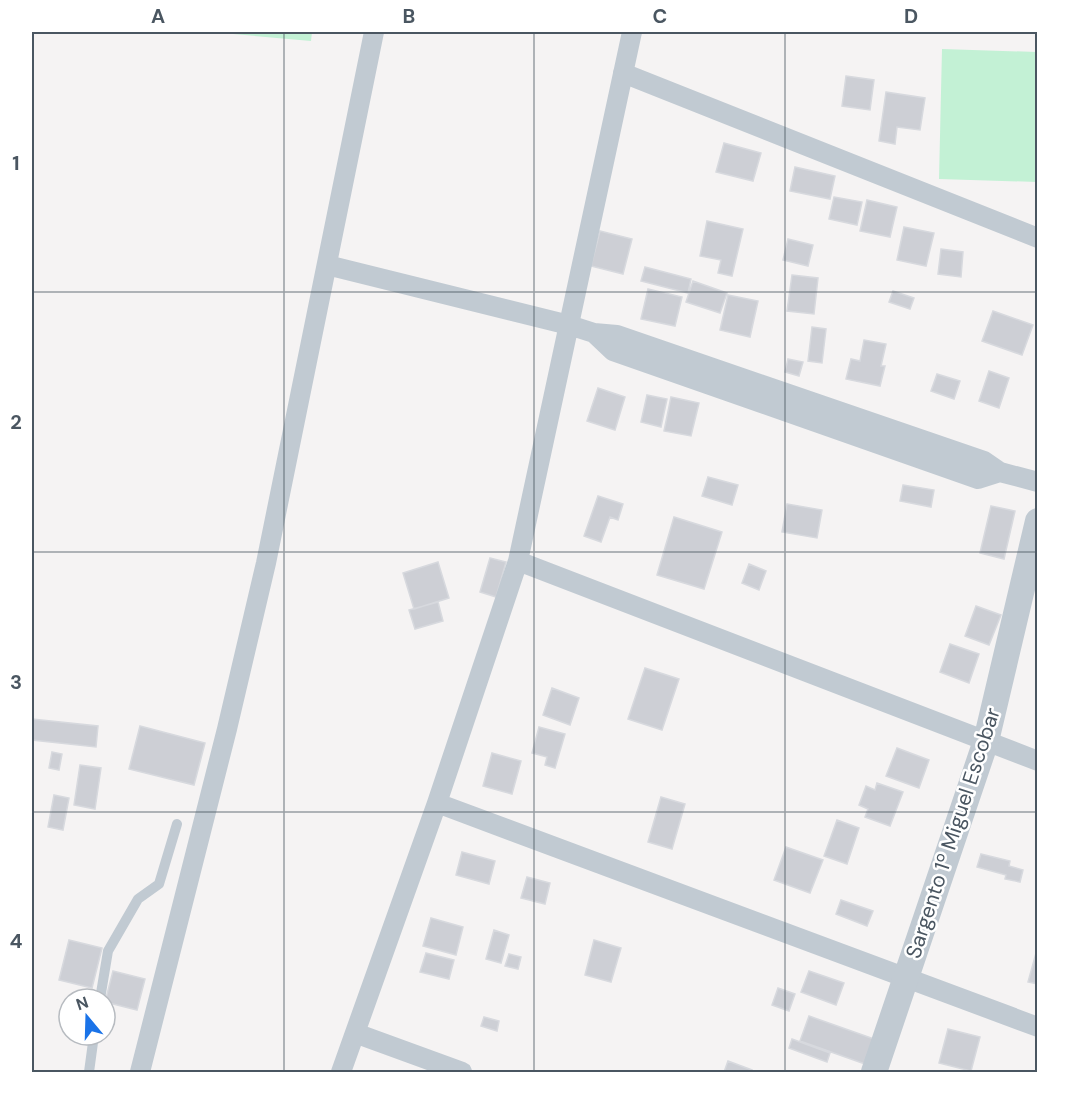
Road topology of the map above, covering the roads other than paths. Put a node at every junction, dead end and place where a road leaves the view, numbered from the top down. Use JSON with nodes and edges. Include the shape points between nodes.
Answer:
{"nodes":[{"id":1,"x":374,"y":32,"type":"edge"},
{"id":2,"x":632,"y":32,"type":"edge"},
{"id":3,"x":622,"y":73,"type":"junction"},
{"id":4,"x":1038,"y":238,"type":"edge"},
{"id":5,"x":327,"y":265,"type":"junction"},
{"id":6,"x":569,"y":325,"type":"junction"},
{"id":7,"x":1038,"y":482,"type":"edge"},
{"id":8,"x":1038,"y":521,"type":"edge"},
{"id":9,"x":518,"y":561,"type":"junction"},
{"id":10,"x":986,"y":741,"type":"junction"},
{"id":11,"x":1038,"y":761,"type":"edge"},
{"id":12,"x":437,"y":803,"type":"junction"},
{"id":13,"x":177,"y":824,"type":"dead end"},
{"id":14,"x":906,"y":976,"type":"junction"},
{"id":15,"x":102,"y":987,"type":"edge"},
{"id":16,"x":1038,"y":1027,"type":"edge"},
{"id":17,"x":355,"y":1033,"type":"junction"},
{"id":18,"x":92,"y":1047,"type":"edge"},
{"id":19,"x":89,"y":1072,"type":"edge"},
{"id":20,"x":140,"y":1072,"type":"edge"},
{"id":21,"x":341,"y":1072,"type":"edge"},
{"id":22,"x":462,"y":1072,"type":"edge"},
{"id":23,"x":874,"y":1072,"type":"edge"}],
"edges":[{"from":1,"to":5,"type":"street"},
{"from":2,"to":3,"type":"street"},
{"from":3,"to":4,"type":"street"},
{"from":3,"to":6,"type":"street"},
{"from":5,"to":6,"type":"street"},
{"from":5,"to":20,"type":"street","via":[[263,574]]},
{"from":6,"to":7,"type":"street","via":[[594,333],[617,334],[739,386],[854,426],[984,461],[1000,472]]},
{"from":6,"to":9,"type":"street"},
{"from":8,"to":10,"type":"street","name":"Sargento 1º Miguel Escobar"},
{"from":9,"to":10,"type":"street"},
{"from":9,"to":12,"type":"street"},
{"from":10,"to":11,"type":"street"},
{"from":10,"to":14,"type":"street","name":"Sargento 1º Miguel Escobar"},
{"from":12,"to":14,"type":"street"},
{"from":12,"to":17,"type":"street"},
{"from":13,"to":15,"type":"lane","via":[[159,884],[138,899],[108,951]]},
{"from":14,"to":16,"type":"street"},
{"from":14,"to":23,"type":"street","name":"Sargento 1º Miguel Escobar"},
{"from":17,"to":21,"type":"street"},
{"from":17,"to":22,"type":"street"},
{"from":18,"to":19,"type":"lane"}]}
